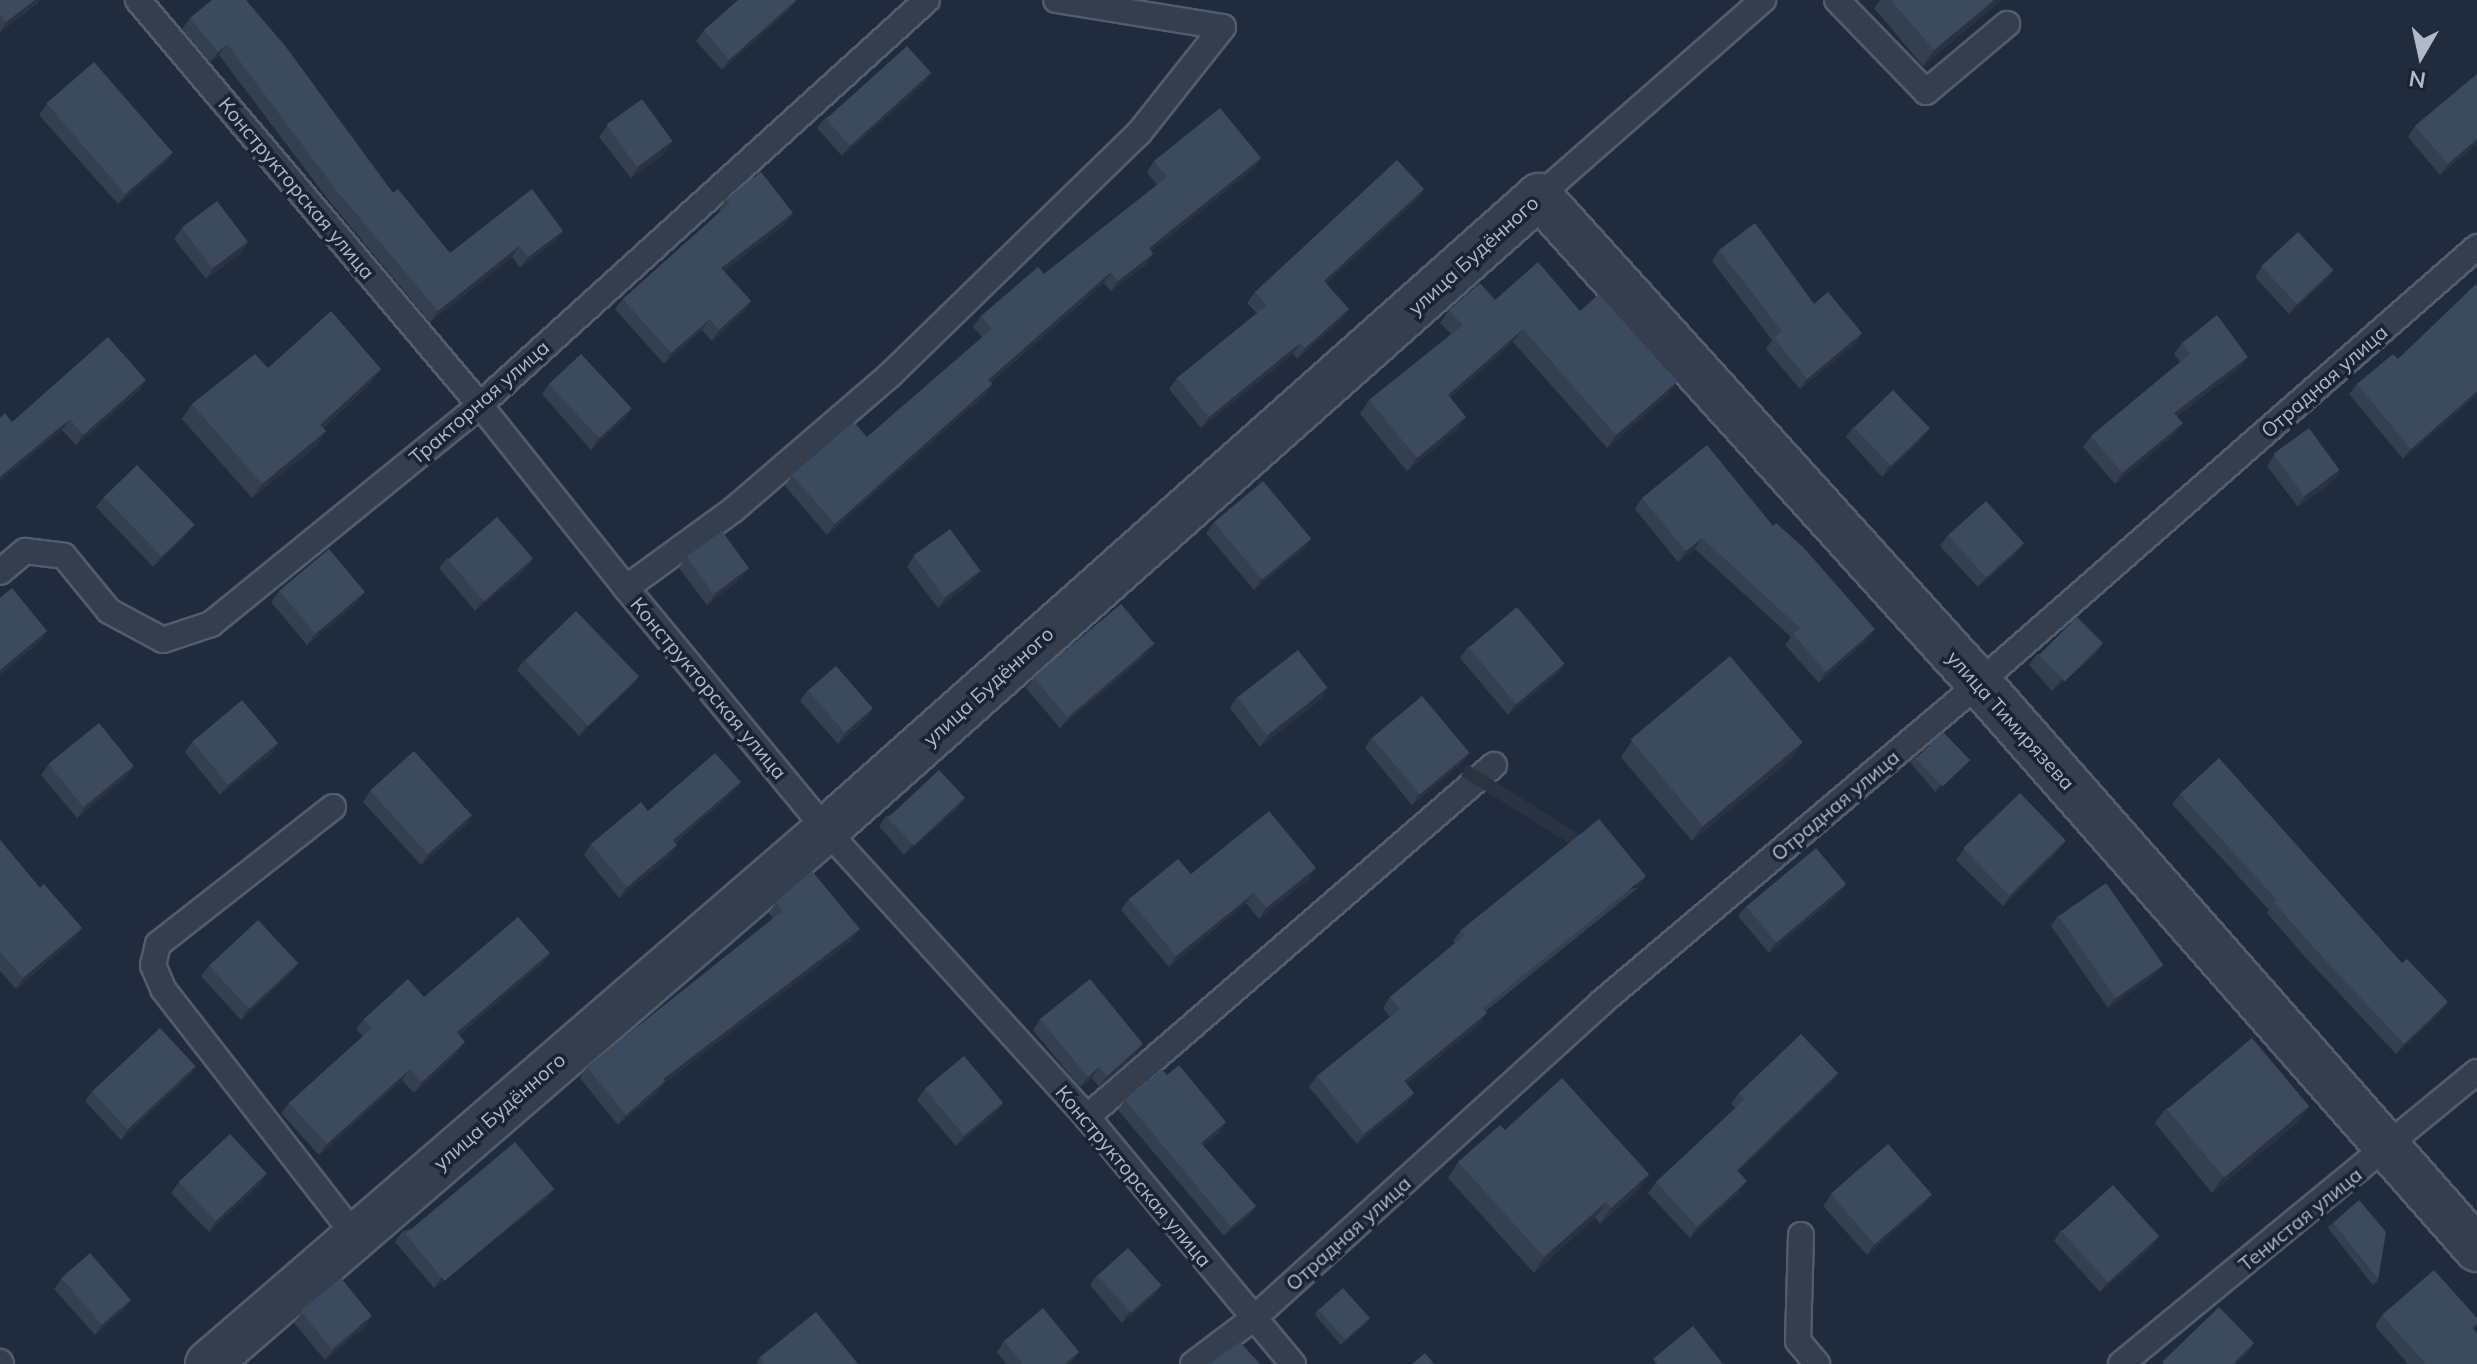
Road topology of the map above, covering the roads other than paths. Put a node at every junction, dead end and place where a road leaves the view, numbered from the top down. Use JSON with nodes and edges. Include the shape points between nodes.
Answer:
{"nodes":[{"id":1,"x":138,"y":0,"type":"edge"},
{"id":2,"x":927,"y":0,"type":"edge"},
{"id":3,"x":1056,"y":0,"type":"edge"},
{"id":4,"x":1763,"y":0,"type":"edge"},
{"id":5,"x":1837,"y":0,"type":"edge"},
{"id":6,"x":2007,"y":24,"type":"dead end"},
{"id":7,"x":1539,"y":196,"type":"junction"},
{"id":8,"x":2477,"y":247,"type":"edge"},
{"id":9,"x":480,"y":405,"type":"junction"},
{"id":10,"x":0,"y":572,"type":"edge"},
{"id":11,"x":626,"y":588,"type":"junction"},
{"id":12,"x":1979,"y":683,"type":"junction"},
{"id":13,"x":1494,"y":765,"type":"dead end"},
{"id":14,"x":333,"y":807,"type":"dead end"},
{"id":15,"x":826,"y":830,"type":"junction"},
{"id":16,"x":2477,"y":1072,"type":"edge"},
{"id":17,"x":1087,"y":1117,"type":"junction"},
{"id":18,"x":2388,"y":1147,"type":"junction"},
{"id":19,"x":1801,"y":1235,"type":"dead end"},
{"id":20,"x":355,"y":1236,"type":"junction"},
{"id":21,"x":2477,"y":1249,"type":"edge"},
{"id":22,"x":1254,"y":1318,"type":"junction"},
{"id":23,"x":208,"y":1364,"type":"edge"},
{"id":24,"x":1193,"y":1364,"type":"edge"},
{"id":25,"x":1293,"y":1364,"type":"edge"},
{"id":26,"x":1817,"y":1364,"type":"edge"},
{"id":27,"x":2121,"y":1364,"type":"edge"}],
"edges":[{"from":1,"to":9,"type":"lane","name":"Конструкторская улица"},
{"from":2,"to":9,"type":"lane","name":"Тракторная улица"},
{"from":3,"to":11,"type":"lane","via":[[1223,27],[1139,133],[891,374],[733,510]]},
{"from":4,"to":7,"type":"lane","name":"улица Будённого"},
{"from":5,"to":6,"type":"lane","via":[[1926,92]]},
{"from":7,"to":12,"type":"street","name":"улица Тимирязева"},
{"from":7,"to":15,"type":"street","name":"улица Будённого"},
{"from":8,"to":12,"type":"lane","name":"Отрадная улица"},
{"from":9,"to":10,"type":"lane","name":"Тракторная улица","via":[[211,624],[163,640],[109,611],[64,556],[25,551]]},
{"from":9,"to":11,"type":"lane","name":"Конструкторская улица"},
{"from":11,"to":15,"type":"lane","name":"Конструкторская улица"},
{"from":12,"to":18,"type":"street","name":"улица Тимирязева"},
{"from":12,"to":22,"type":"lane","name":"Отрадная улица","via":[[1602,1002]]},
{"from":13,"to":17,"type":"lane"},
{"from":14,"to":20,"type":"lane","via":[[158,944],[153,965],[163,989]]},
{"from":15,"to":17,"type":"lane","name":"Конструкторская улица"},
{"from":15,"to":20,"type":"street","name":"улица Будённого"},
{"from":16,"to":18,"type":"lane","name":"Тенистая улица"},
{"from":17,"to":22,"type":"lane","name":"Конструкторская улица"},
{"from":18,"to":21,"type":"street","name":"улица Тимирязева"},
{"from":18,"to":27,"type":"lane","name":"Тенистая улица"},
{"from":19,"to":26,"type":"lane","via":[[1798,1341]]},
{"from":20,"to":23,"type":"street","name":"улица Будённого"},
{"from":22,"to":24,"type":"lane","name":"Отрадная улица"},
{"from":22,"to":25,"type":"lane","name":"Конструкторская улица"}]}
